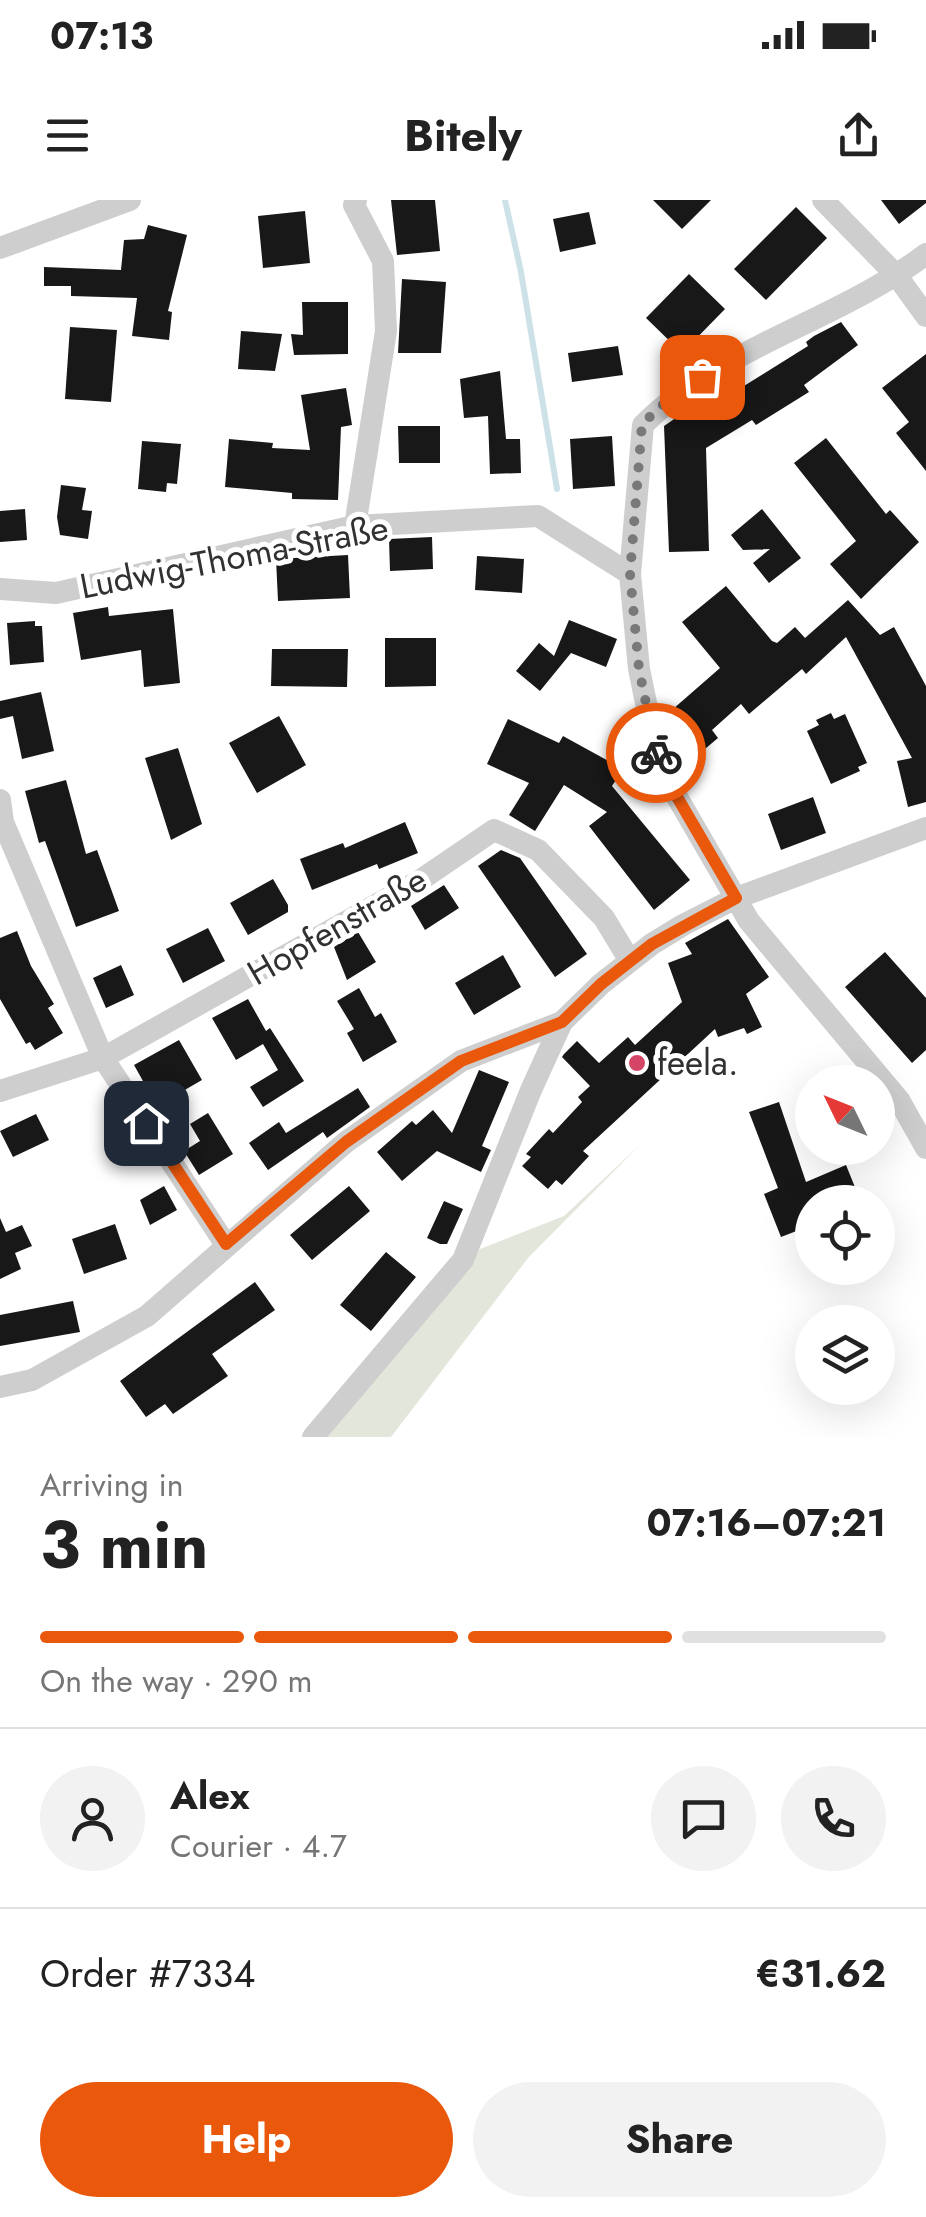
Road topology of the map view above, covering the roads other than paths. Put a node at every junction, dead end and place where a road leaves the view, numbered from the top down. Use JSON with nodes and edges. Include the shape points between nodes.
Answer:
{"nodes":[{"id":1,"x":130,"y":200,"type":"edge"},
{"id":2,"x":356,"y":200,"type":"edge"},
{"id":3,"x":823,"y":200,"type":"edge"},
{"id":4,"x":0,"y":248,"type":"edge"},
{"id":5,"x":926,"y":254,"type":"edge"},
{"id":6,"x":897,"y":276,"type":"junction"},
{"id":7,"x":926,"y":316,"type":"edge"},
{"id":8,"x":355,"y":526,"type":"junction"},
{"id":9,"x":630,"y":574,"type":"junction"},
{"id":10,"x":0,"y":589,"type":"edge"},
{"id":11,"x":0,"y":800,"type":"edge"},
{"id":12,"x":926,"y":828,"type":"edge"},
{"id":13,"x":736,"y":898,"type":"junction"},
{"id":14,"x":630,"y":961,"type":"junction"},
{"id":15,"x":562,"y":1022,"type":"junction"},
{"id":16,"x":103,"y":1058,"type":"junction"},
{"id":17,"x":0,"y":1091,"type":"edge"},
{"id":18,"x":926,"y":1148,"type":"edge"},
{"id":19,"x":226,"y":1244,"type":"junction"},
{"id":20,"x":0,"y":1387,"type":"edge"},
{"id":21,"x":313,"y":1437,"type":"edge"}],
"edges":[{"from":1,"to":4,"type":"street"},
{"from":2,"to":8,"type":"street","via":[[383,261],[386,331]]},
{"from":3,"to":6,"type":"street"},
{"from":5,"to":6,"type":"street"},
{"from":6,"to":7,"type":"street"},
{"from":6,"to":9,"type":"street","via":[[702,377],[642,424]]},
{"from":8,"to":9,"type":"street","name":"Ludwig-Thoma-Straße","via":[[538,516]]},
{"from":8,"to":10,"type":"street","name":"Ludwig-Thoma-Straße","via":[[56,593]]},
{"from":9,"to":13,"type":"street","via":[[639,669],[659,766]]},
{"from":11,"to":16,"type":"street","via":[[3,822]]},
{"from":12,"to":13,"type":"street"},
{"from":13,"to":14,"type":"street"},
{"from":13,"to":18,"type":"street","via":[[898,1100]]},
{"from":14,"to":15,"type":"street"},
{"from":14,"to":16,"type":"street","name":"Hopfenstraße","via":[[604,918],[538,850],[494,830],[422,879]]},
{"from":15,"to":19,"type":"street","via":[[461,1061],[346,1142]]},
{"from":15,"to":21,"type":"street","via":[[463,1260]]},
{"from":16,"to":17,"type":"street","name":"Hopfenstraße"},
{"from":16,"to":19,"type":"street"},
{"from":19,"to":20,"type":"street","via":[[148,1316],[32,1380]]}]}
